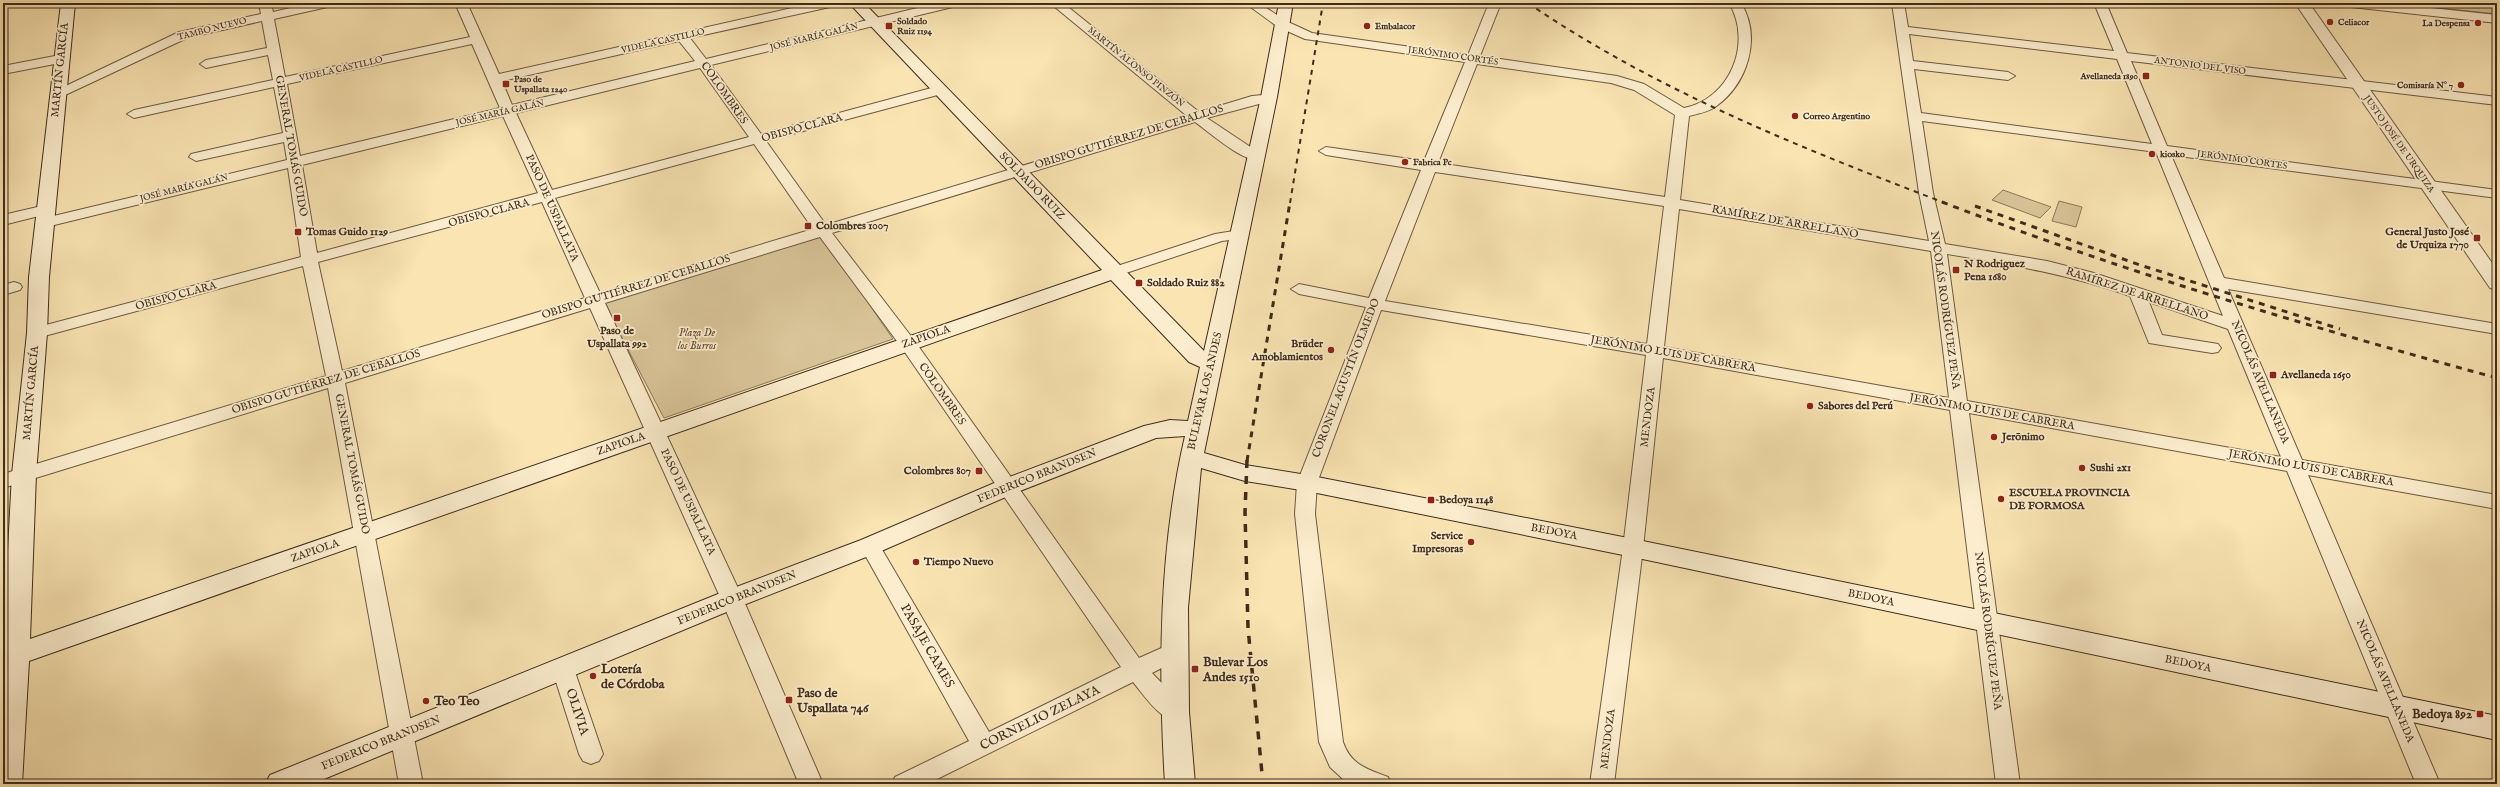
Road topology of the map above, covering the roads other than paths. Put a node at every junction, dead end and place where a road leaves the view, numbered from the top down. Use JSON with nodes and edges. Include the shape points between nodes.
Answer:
{"nodes":[{"id":1,"x":68,"y":3,"type":"edge"},
{"id":2,"x":328,"y":3,"type":"edge"},
{"id":3,"x":462,"y":3,"type":"edge"},
{"id":4,"x":830,"y":3,"type":"edge"},
{"id":5,"x":856,"y":3,"type":"edge"},
{"id":6,"x":953,"y":3,"type":"edge"},
{"id":7,"x":1056,"y":3,"type":"edge"},
{"id":8,"x":1251,"y":3,"type":"edge"},
{"id":9,"x":1286,"y":3,"type":"edge"},
{"id":10,"x":1495,"y":3,"type":"edge"},
{"id":11,"x":1735,"y":3,"type":"edge"},
{"id":12,"x":1898,"y":3,"type":"edge"},
{"id":13,"x":2100,"y":3,"type":"edge"},
{"id":14,"x":2302,"y":3,"type":"edge"},
{"id":15,"x":2351,"y":3,"type":"edge"},
{"id":16,"x":266,"y":9,"type":"edge"},
{"id":17,"x":2497,"y":19,"type":"edge"},
{"id":18,"x":875,"y":22,"type":"junction"},
{"id":19,"x":1282,"y":24,"type":"junction"},
{"id":20,"x":1903,"y":30,"type":"junction"},
{"id":21,"x":682,"y":36,"type":"junction"},
{"id":22,"x":477,"y":39,"type":"junction"},
{"id":23,"x":274,"y":50,"type":"junction"},
{"id":24,"x":2123,"y":56,"type":"junction"},
{"id":25,"x":1473,"y":59,"type":"junction"},
{"id":26,"x":60,"y":60,"type":"junction"},
{"id":27,"x":206,"y":64,"type":"dead end"},
{"id":28,"x":704,"y":64,"type":"junction"},
{"id":29,"x":1908,"y":64,"type":"junction"},
{"id":30,"x":3,"y":70,"type":"edge"},
{"id":31,"x":2008,"y":76,"type":"dead end"},
{"id":32,"x":495,"y":80,"type":"junction"},
{"id":33,"x":280,"y":83,"type":"junction"},
{"id":34,"x":2357,"y":84,"type":"junction"},
{"id":35,"x":940,"y":90,"type":"junction"},
{"id":36,"x":58,"y":93,"type":"junction"},
{"id":37,"x":1269,"y":97,"type":"junction"},
{"id":38,"x":2497,"y":101,"type":"edge"},
{"id":39,"x":508,"y":111,"type":"junction"},
{"id":40,"x":1682,"y":113,"type":"junction"},
{"id":41,"x":134,"y":114,"type":"dead end"},
{"id":42,"x":1915,"y":116,"type":"junction"},
{"id":43,"x":1197,"y":117,"type":"junction"},
{"id":44,"x":290,"y":136,"type":"junction"},
{"id":45,"x":757,"y":140,"type":"junction"},
{"id":46,"x":2162,"y":149,"type":"junction"},
{"id":47,"x":1326,"y":151,"type":"dead end"},
{"id":48,"x":196,"y":157,"type":"dead end"},
{"id":49,"x":1256,"y":157,"type":"junction"},
{"id":50,"x":294,"y":161,"type":"junction"},
{"id":51,"x":1431,"y":166,"type":"junction"},
{"id":52,"x":1018,"y":171,"type":"junction"},
{"id":53,"x":2427,"y":185,"type":"junction"},
{"id":54,"x":2497,"y":194,"type":"edge"},
{"id":55,"x":549,"y":196,"type":"junction"},
{"id":56,"x":1672,"y":203,"type":"junction"},
{"id":57,"x":46,"y":216,"type":"junction"},
{"id":58,"x":3,"y":220,"type":"edge"},
{"id":59,"x":822,"y":230,"type":"junction"},
{"id":60,"x":1240,"y":235,"type":"junction"},
{"id":61,"x":1938,"y":248,"type":"junction"},
{"id":62,"x":310,"y":261,"type":"junction"},
{"id":63,"x":1114,"y":272,"type":"junction"},
{"id":64,"x":2218,"y":282,"type":"junction"},
{"id":65,"x":2497,"y":284,"type":"edge"},
{"id":66,"x":1298,"y":289,"type":"dead end"},
{"id":67,"x":2137,"y":293,"type":"junction"},
{"id":68,"x":594,"y":300,"type":"junction"},
{"id":69,"x":1373,"y":304,"type":"junction"},
{"id":70,"x":2236,"y":326,"type":"junction"},
{"id":71,"x":2497,"y":329,"type":"edge"},
{"id":72,"x":37,"y":333,"type":"junction"},
{"id":73,"x":908,"y":344,"type":"junction"},
{"id":74,"x":2212,"y":348,"type":"dead end"},
{"id":75,"x":1656,"y":351,"type":"junction"},
{"id":76,"x":1212,"y":364,"type":"junction"},
{"id":77,"x":336,"y":378,"type":"junction"},
{"id":78,"x":1958,"y":406,"type":"junction"},
{"id":79,"x":1198,"y":429,"type":"junction"},
{"id":80,"x":656,"y":432,"type":"junction"},
{"id":81,"x":2294,"y":464,"type":"junction"},
{"id":82,"x":1188,"y":467,"type":"junction"},
{"id":83,"x":13,"y":478,"type":"edge"},
{"id":84,"x":1307,"y":483,"type":"junction"},
{"id":85,"x":1007,"y":487,"type":"junction"},
{"id":86,"x":2497,"y":502,"type":"edge"},
{"id":87,"x":365,"y":533,"type":"junction"},
{"id":88,"x":870,"y":546,"type":"junction"},
{"id":89,"x":1633,"y":548,"type":"junction"},
{"id":90,"x":732,"y":600,"type":"junction"},
{"id":91,"x":1986,"y":622,"type":"junction"},
{"id":92,"x":1175,"y":651,"type":"junction"},
{"id":93,"x":10,"y":657,"type":"edge"},
{"id":94,"x":564,"y":669,"type":"junction"},
{"id":95,"x":1136,"y":672,"type":"junction"},
{"id":96,"x":2396,"y":707,"type":"junction"},
{"id":97,"x":1175,"y":712,"type":"junction"},
{"id":98,"x":2497,"y":728,"type":"edge"},
{"id":99,"x":401,"y":735,"type":"junction"},
{"id":100,"x":984,"y":745,"type":"junction"},
{"id":101,"x":591,"y":754,"type":"dead end"},
{"id":102,"x":7,"y":784,"type":"edge"},
{"id":103,"x":280,"y":784,"type":"edge"},
{"id":104,"x":412,"y":784,"type":"edge"},
{"id":105,"x":811,"y":784,"type":"edge"},
{"id":106,"x":904,"y":784,"type":"edge"},
{"id":107,"x":1180,"y":784,"type":"edge"},
{"id":108,"x":1379,"y":784,"type":"edge"},
{"id":109,"x":1602,"y":784,"type":"edge"},
{"id":110,"x":2008,"y":784,"type":"edge"},
{"id":111,"x":2428,"y":784,"type":"edge"}],
"edges":[{"from":1,"to":26,"type":"main road","name":"MARTÍN GARCÍA"},
{"from":2,"to":16,"type":"street","name":"TAMBO NUEVO"},
{"from":3,"to":22,"type":"street","name":"PASO DE USPALLATA"},
{"from":4,"to":21,"type":"street","name":"VIDELA CASTILLO"},
{"from":5,"to":18,"type":"main road","name":"SOLDADO RUIZ"},
{"from":6,"to":18,"type":"street","name":"JOSÉ MARÍA GALÁN"},
{"from":7,"to":43,"type":"street","name":"MARTÍN ALONSO PINZÓN"},
{"from":8,"to":19,"type":"street","name":"JERÓNIMO CORTÉS"},
{"from":9,"to":19,"type":"main road","name":"BULEVAR LOS ANDES"},
{"from":10,"to":25,"type":"street","name":"CORONEL AGUSTÍN OLMEDO"},
{"from":11,"to":40,"type":"street","via":[[1745,22],[1744,53],[1736,78],[1726,92],[1710,105]]},
{"from":12,"to":20,"type":"street","name":"NICOLÁS RODRÍGUEZ PEÑA"},
{"from":13,"to":24,"type":"street","name":"NICOLÁS AVELLANEDA"},
{"from":14,"to":34,"type":"main road","name":"JUSTO JOSÉ DE URQUIZA"},
{"from":15,"to":17,"type":"street"},
{"from":16,"to":23,"type":"street","name":"GENERAL TOMÁS GUIDO"},
{"from":16,"to":36,"type":"street","name":"TAMBO NUEVO","via":[[183,35]]},
{"from":18,"to":28,"type":"street","name":"JOSÉ MARÍA GALÁN"},
{"from":18,"to":35,"type":"main road","name":"SOLDADO RUIZ"},
{"from":19,"to":25,"type":"street","name":"JERÓNIMO CORTÉS","via":[[1318,38]]},
{"from":19,"to":37,"type":"main road","name":"BULEVAR LOS ANDES"},
{"from":20,"to":24,"type":"street","name":"ANTONIO DEL VISO"},
{"from":20,"to":29,"type":"street","name":"NICOLÁS RODRÍGUEZ PEÑA"},
{"from":21,"to":28,"type":"street","name":"COLOMBRES"},
{"from":21,"to":32,"type":"street","name":"VIDELA CASTILLO"},
{"from":22,"to":32,"type":"street","name":"PASO DE USPALLATA"},
{"from":22,"to":33,"type":"street","name":"VIDELA CASTILLO"},
{"from":23,"to":27,"type":"street"},
{"from":23,"to":33,"type":"street","name":"GENERAL TOMÁS GUIDO"},
{"from":24,"to":34,"type":"street","name":"ANTONIO DEL VISO"},
{"from":24,"to":46,"type":"street","name":"NICOLÁS AVELLANEDA"},
{"from":25,"to":40,"type":"street","name":"JERÓNIMO CORTÉS","via":[[1626,82]]},
{"from":25,"to":51,"type":"street","name":"CORONEL AGUSTÍN OLMEDO"},
{"from":26,"to":30,"type":"street"},
{"from":26,"to":36,"type":"main road","name":"MARTÍN GARCÍA"},
{"from":28,"to":39,"type":"street","name":"JOSÉ MARÍA GALÁN"},
{"from":28,"to":45,"type":"street","name":"COLOMBRES"},
{"from":29,"to":31,"type":"street"},
{"from":29,"to":42,"type":"street","name":"NICOLÁS RODRÍGUEZ PEÑA"},
{"from":32,"to":39,"type":"street","name":"PASO DE USPALLATA"},
{"from":33,"to":41,"type":"street","name":"VIDELA CASTILLO"},
{"from":33,"to":44,"type":"street","name":"GENERAL TOMÁS GUIDO"},
{"from":34,"to":38,"type":"street","name":"ANTONIO DEL VISO"},
{"from":34,"to":53,"type":"main road","name":"JUSTO JOSÉ DE URQUIZA"},
{"from":35,"to":45,"type":"street","name":"OBISPO CLARA"},
{"from":35,"to":52,"type":"main road","name":"SOLDADO RUIZ"},
{"from":36,"to":57,"type":"main road","name":"MARTÍN GARCÍA"},
{"from":37,"to":43,"type":"street","name":"OBISPO GUTIÉRREZ DE CEBALLOS"},
{"from":37,"to":49,"type":"main road","name":"BULEVAR LOS ANDES"},
{"from":39,"to":50,"type":"street","name":"JOSÉ MARÍA GALÁN"},
{"from":39,"to":55,"type":"street","name":"PASO DE USPALLATA"},
{"from":40,"to":56,"type":"street","name":"MENDOZA"},
{"from":42,"to":46,"type":"street","name":"JERÓNIMO CORTES"},
{"from":42,"to":61,"type":"street","name":"NICOLÁS RODRÍGUEZ PEÑA","via":[[1926,193]]},
{"from":43,"to":49,"type":"street","name":"MARTÍN ALONSO PINZÓN"},
{"from":43,"to":52,"type":"street","name":"OBISPO GUTIÉRREZ DE CEBALLOS"},
{"from":44,"to":48,"type":"street"},
{"from":44,"to":50,"type":"street","name":"GENERAL TOMÁS GUIDO"},
{"from":45,"to":55,"type":"street","name":"OBISPO CLARA"},
{"from":45,"to":59,"type":"street","name":"COLOMBRES"},
{"from":46,"to":53,"type":"street","name":"JERÓNIMO CORTES"},
{"from":46,"to":64,"type":"street","name":"NICOLÁS AVELLANEDA"},
{"from":47,"to":51,"type":"street","name":"RAMÍREZ DE ARRELLANO"},
{"from":49,"to":60,"type":"main road","name":"BULEVAR LOS ANDES"},
{"from":50,"to":57,"type":"street","name":"JOSÉ MARÍA GALÁN"},
{"from":50,"to":62,"type":"street","name":"GENERAL TOMÁS GUIDO"},
{"from":51,"to":56,"type":"street","name":"RAMÍREZ DE ARRELLANO"},
{"from":51,"to":69,"type":"street","name":"CORONEL AGUSTÍN OLMEDO"},
{"from":52,"to":59,"type":"street","name":"OBISPO GUTIÉRREZ DE CEBALLOS"},
{"from":52,"to":63,"type":"main road","name":"SOLDADO RUIZ"},
{"from":53,"to":54,"type":"street","name":"JERÓNIMO CORTES"},
{"from":53,"to":65,"type":"main road","name":"JUSTO JOSÉ DE URQUIZA"},
{"from":55,"to":62,"type":"street","name":"OBISPO CLARA"},
{"from":55,"to":68,"type":"street","name":"PASO DE USPALLATA"},
{"from":56,"to":61,"type":"street","name":"RAMÍREZ DE ARRELLANO"},
{"from":56,"to":75,"type":"street","name":"MENDOZA"},
{"from":57,"to":58,"type":"street","name":"JOSÉ MARÍA GALÁN"},
{"from":57,"to":72,"type":"main road","name":"MARTÍN GARCÍA","via":[[39,277]]},
{"from":59,"to":68,"type":"street","name":"OBISPO GUTIÉRREZ DE CEBALLOS"},
{"from":59,"to":73,"type":"street","name":"COLOMBRES"},
{"from":60,"to":63,"type":"street","name":"ZAPIOLA","via":[[1220,237]]},
{"from":60,"to":76,"type":"main road","name":"BULEVAR LOS ANDES"},
{"from":61,"to":67,"type":"street","name":"RAMÍREZ DE ARRELLANO","via":[[2071,271]]},
{"from":61,"to":78,"type":"street","name":"NICOLÁS RODRÍGUEZ PEÑA"},
{"from":62,"to":72,"type":"street","name":"OBISPO CLARA"},
{"from":62,"to":77,"type":"street","name":"GENERAL TOMÁS GUIDO"},
{"from":63,"to":73,"type":"main road","name":"ZAPIOLA"},
{"from":63,"to":76,"type":"main road","name":"SOLDADO RUIZ","via":[[1197,357]]},
{"from":64,"to":70,"type":"street","name":"NICOLÁS AVELLANEDA"},
{"from":64,"to":71,"type":"street"},
{"from":66,"to":69,"type":"street","name":"JERÓNIMO LUIS DE CABRERA"},
{"from":67,"to":70,"type":"street","name":"RAMÍREZ DE ARRELLANO"},
{"from":67,"to":74,"type":"street","via":[[2155,339]]},
{"from":68,"to":77,"type":"street","name":"OBISPO GUTIÉRREZ DE CEBALLOS"},
{"from":68,"to":80,"type":"street","name":"PASO DE USPALLATA"},
{"from":69,"to":75,"type":"street","name":"JERÓNIMO LUIS DE CABRERA"},
{"from":69,"to":84,"type":"street","name":"CORONEL AGUSTÍN OLMEDO"},
{"from":70,"to":81,"type":"street","name":"NICOLÁS AVELLANEDA"},
{"from":72,"to":83,"type":"main road","name":"MARTÍN GARCÍA"},
{"from":73,"to":80,"type":"main road","name":"ZAPIOLA"},
{"from":73,"to":85,"type":"street","name":"COLOMBRES"},
{"from":75,"to":78,"type":"street","name":"JERÓNIMO LUIS DE CABRERA"},
{"from":75,"to":89,"type":"street","name":"MENDOZA"},
{"from":76,"to":79,"type":"main road","name":"BULEVAR LOS ANDES"},
{"from":77,"to":83,"type":"street","name":"OBISPO GUTIÉRREZ DE CEBALLOS"},
{"from":77,"to":87,"type":"street","name":"GENERAL TOMÁS GUIDO"},
{"from":78,"to":81,"type":"street","name":"JERÓNIMO LUIS DE CABRERA"},
{"from":78,"to":91,"type":"street","name":"NICOLÁS RODRÍGUEZ PEÑA"},
{"from":79,"to":82,"type":"main road","name":"BULEVAR LOS ANDES"},
{"from":79,"to":85,"type":"main road","name":"FEDERICO BRANDSEN","via":[[1170,428],[1152,431]]},
{"from":80,"to":87,"type":"main road","name":"ZAPIOLA"},
{"from":80,"to":90,"type":"street","name":"PASO DE USPALLATA"},
{"from":81,"to":86,"type":"street","name":"JERÓNIMO LUIS DE CABRERA"},
{"from":81,"to":96,"type":"street","name":"NICOLÁS AVELLANEDA"},
{"from":82,"to":84,"type":"main road","name":"BEDOYA"},
{"from":82,"to":92,"type":"main road","name":"BULEVAR LOS ANDES","via":[[1175,608]]},
{"from":83,"to":93,"type":"main road","name":"MARTÍN GARCÍA"},
{"from":84,"to":89,"type":"main road","name":"BEDOYA"},
{"from":84,"to":108,"type":"street","name":"CORONEL AGUSTÍN OLMEDO","via":[[1305,514],[1331,742],[1336,759],[1345,770]]},
{"from":85,"to":88,"type":"main road","name":"FEDERICO BRANDSEN"},
{"from":85,"to":95,"type":"street","name":"COLOMBRES"},
{"from":87,"to":93,"type":"main road","name":"ZAPIOLA"},
{"from":87,"to":99,"type":"street","name":"GENERAL TOMÁS GUIDO"},
{"from":88,"to":90,"type":"main road","name":"FEDERICO BRANDSEN"},
{"from":88,"to":100,"type":"street","name":"PASAJE CAMES"},
{"from":89,"to":91,"type":"main road","name":"BEDOYA"},
{"from":89,"to":109,"type":"street","name":"MENDOZA"},
{"from":90,"to":94,"type":"main road","name":"FEDERICO BRANDSEN"},
{"from":90,"to":105,"type":"street","name":"PASO DE USPALLATA"},
{"from":91,"to":96,"type":"main road","name":"BEDOYA"},
{"from":91,"to":110,"type":"street","name":"NICOLÁS RODRÍGUEZ PEÑA"},
{"from":92,"to":95,"type":"street","name":"CORNELIO ZELAYA"},
{"from":92,"to":97,"type":"main road","name":"BULEVAR LOS ANDES"},
{"from":93,"to":102,"type":"main road","name":"MARTÍN GARCÍA"},
{"from":94,"to":99,"type":"main road","name":"FEDERICO BRANDSEN"},
{"from":94,"to":101,"type":"street","name":"OLIVIA"},
{"from":95,"to":97,"type":"street","name":"COLOMBRES"},
{"from":95,"to":100,"type":"street","name":"CORNELIO ZELAYA"},
{"from":96,"to":98,"type":"main road","name":"BEDOYA"},
{"from":96,"to":111,"type":"street","name":"NICOLÁS AVELLANEDA"},
{"from":97,"to":107,"type":"main road","name":"BULEVAR LOS ANDES"},
{"from":99,"to":103,"type":"main road","name":"FEDERICO BRANDSEN"},
{"from":99,"to":104,"type":"street","name":"GENERAL TOMÁS GUIDO"},
{"from":100,"to":106,"type":"street","name":"CORNELIO ZELAYA"}]}
